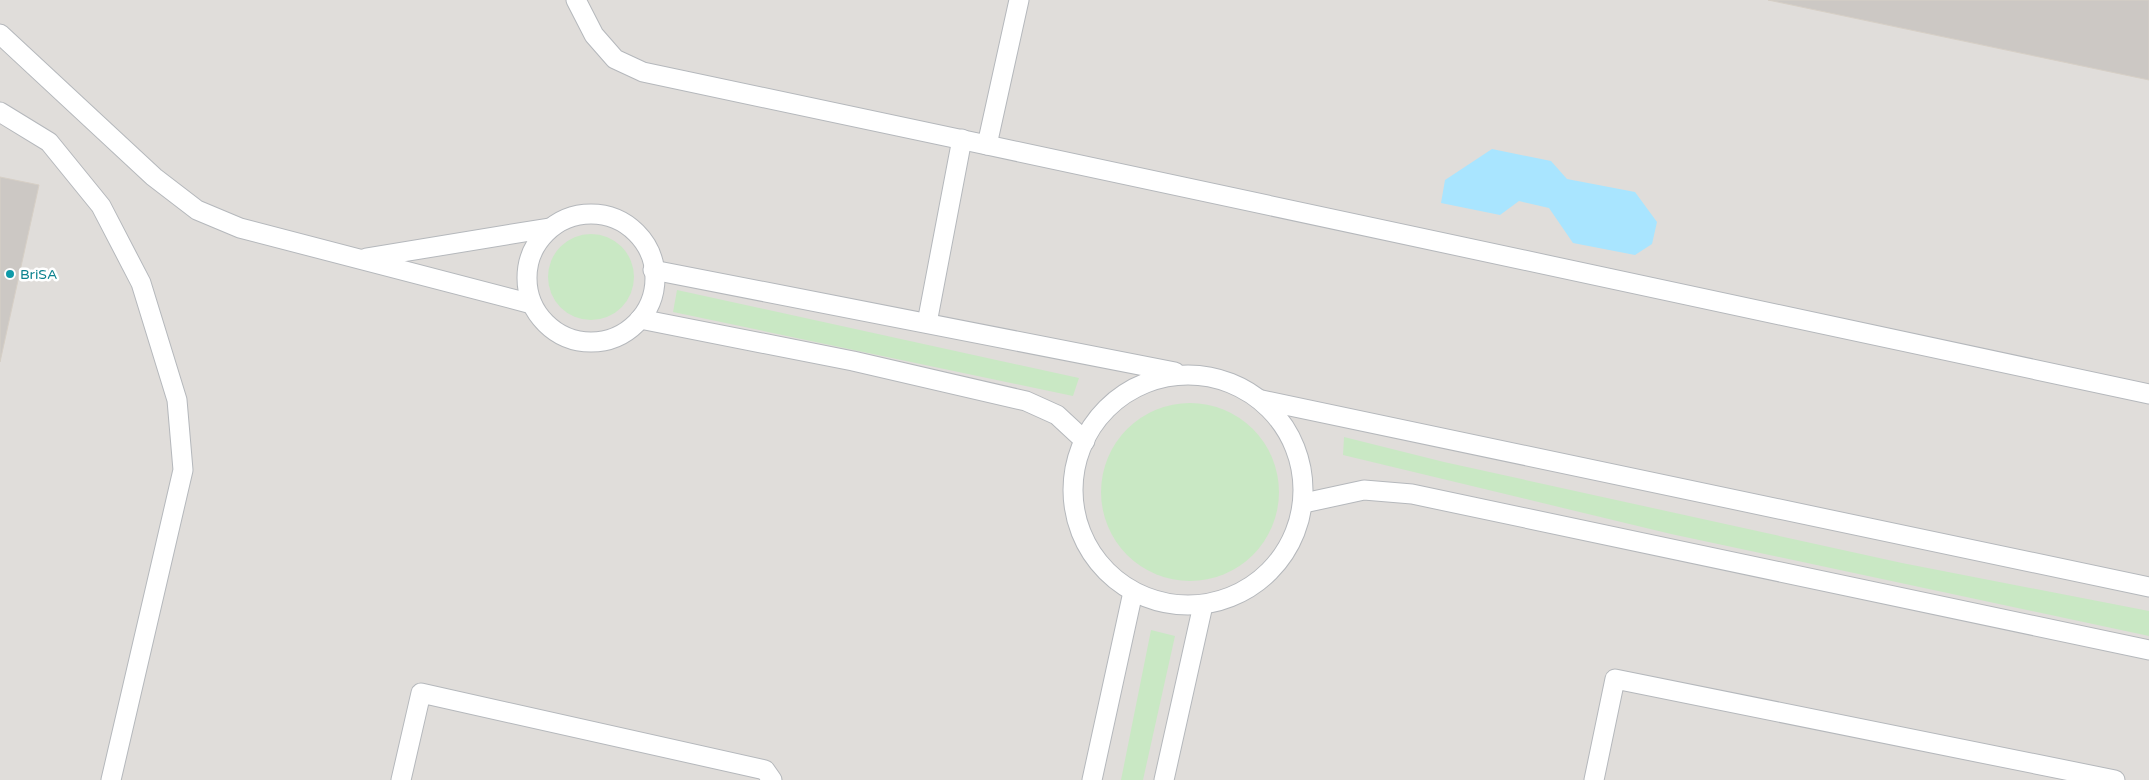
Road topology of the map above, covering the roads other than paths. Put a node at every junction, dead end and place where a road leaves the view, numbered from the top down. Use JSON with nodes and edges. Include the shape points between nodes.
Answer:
{"nodes":[{"id":1,"x":576,"y":0,"type":"edge"},
{"id":2,"x":1018,"y":0,"type":"edge"},
{"id":3,"x":0,"y":34,"type":"edge"},
{"id":4,"x":0,"y":112,"type":"edge"},
{"id":5,"x":962,"y":139,"type":"junction"},
{"id":6,"x":987,"y":144,"type":"junction"},
{"id":7,"x":550,"y":228,"type":"junction"},
{"id":8,"x":357,"y":259,"type":"junction"},
{"id":9,"x":653,"y":270,"type":"junction"},
{"id":10,"x":532,"y":304,"type":"junction"},
{"id":11,"x":640,"y":319,"type":"junction"},
{"id":12,"x":927,"y":323,"type":"junction"},
{"id":13,"x":1191,"y":375,"type":"junction"},
{"id":14,"x":2149,"y":394,"type":"edge"},
{"id":15,"x":1262,"y":400,"type":"junction"},
{"id":16,"x":1085,"y":441,"type":"junction"},
{"id":17,"x":1304,"y":503,"type":"junction"},
{"id":18,"x":2149,"y":587,"type":"edge"},
{"id":19,"x":1133,"y":592,"type":"junction"},
{"id":20,"x":1203,"y":605,"type":"junction"},
{"id":21,"x":2149,"y":650,"type":"edge"},
{"id":22,"x":111,"y":780,"type":"edge"},
{"id":23,"x":401,"y":780,"type":"edge"},
{"id":24,"x":772,"y":780,"type":"edge"},
{"id":25,"x":1092,"y":780,"type":"edge"},
{"id":26,"x":1164,"y":780,"type":"edge"},
{"id":27,"x":1594,"y":780,"type":"edge"},
{"id":28,"x":2116,"y":780,"type":"edge"}],
"edges":[{"from":1,"to":5,"type":"lane","via":[[594,35],[615,59],[643,72]]},
{"from":2,"to":6,"type":"lane"},
{"from":3,"to":8,"type":"lane","via":[[154,177],[196,210],[240,228]]},
{"from":4,"to":22,"type":"lane","via":[[49,142],[101,206],[141,283],[178,400],[183,470]]},
{"from":5,"to":6,"type":"lane"},
{"from":5,"to":12,"type":"lane"},
{"from":6,"to":14,"type":"lane"},
{"from":7,"to":8,"type":"lane"},
{"from":7,"to":9,"type":"lane","via":[[568,218],[588,214],[609,216],[628,226],[642,240],[652,258]]},
{"from":7,"to":10,"type":"lane","via":[[536,244],[528,263],[526,284]]},
{"from":8,"to":10,"type":"lane"},
{"from":9,"to":11,"type":"lane","via":[[655,280],[651,301]]},
{"from":9,"to":12,"type":"lane"},
{"from":10,"to":11,"type":"lane","via":[[544,322],[562,335],[582,341],[603,341],[623,333]]},
{"from":11,"to":16,"type":"lane","via":[[853,361],[1026,401],[1057,415]]},
{"from":12,"to":13,"type":"lane"},
{"from":13,"to":15,"type":"lane","via":[[1228,382]]},
{"from":13,"to":16,"type":"lane","via":[[1152,380],[1118,398],[1092,426]]},
{"from":15,"to":17,"type":"lane","via":[[1287,430],[1302,465]]},
{"from":15,"to":18,"type":"lane"},
{"from":16,"to":19,"type":"lane","via":[[1076,461],[1073,499],[1082,536],[1103,568]]},
{"from":17,"to":20,"type":"lane","via":[[1293,540],[1271,572],[1240,594]]},
{"from":17,"to":21,"type":"lane","via":[[1364,490],[1412,494]]},
{"from":19,"to":20,"type":"lane","via":[[1167,603]]},
{"from":19,"to":25,"type":"lane"},
{"from":20,"to":26,"type":"lane"},
{"from":23,"to":24,"type":"lane","via":[[420,693],[765,770]]},
{"from":27,"to":28,"type":"lane","via":[[1615,679]]}]}
